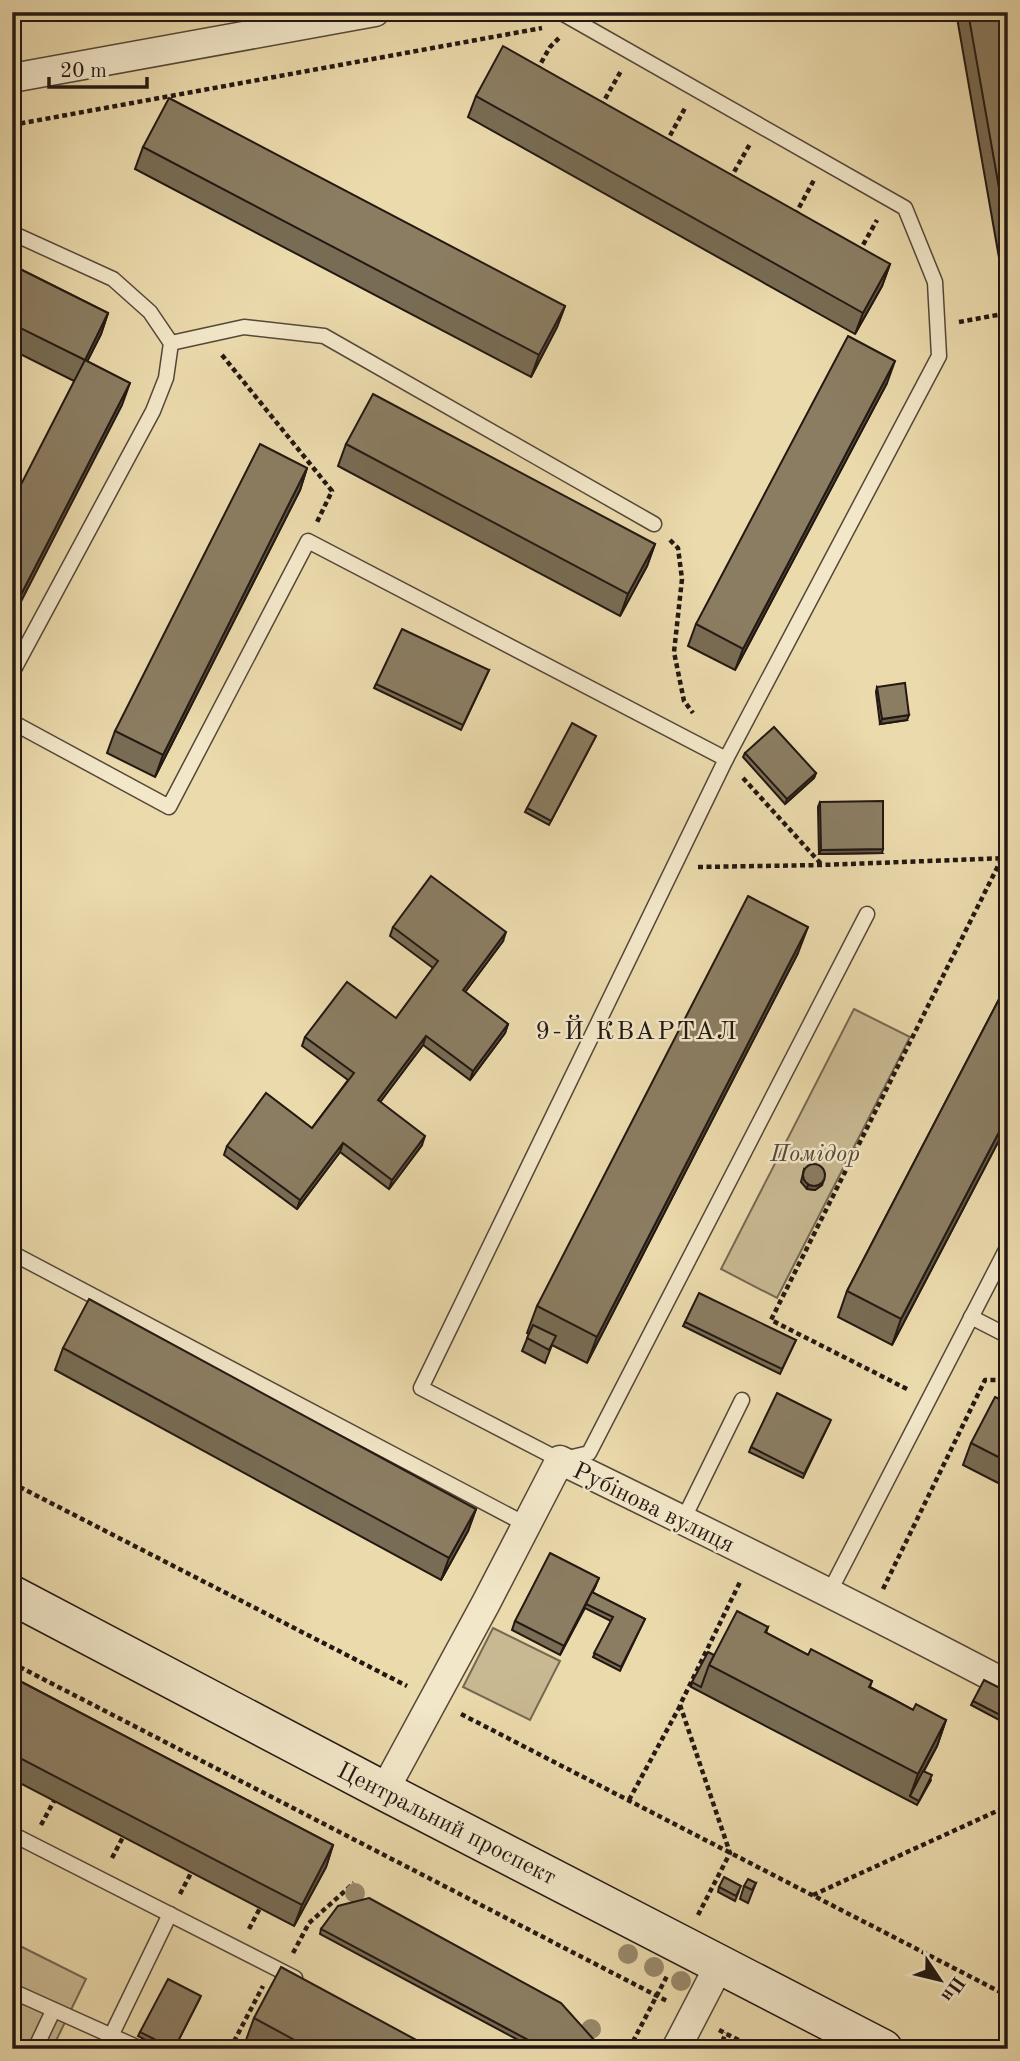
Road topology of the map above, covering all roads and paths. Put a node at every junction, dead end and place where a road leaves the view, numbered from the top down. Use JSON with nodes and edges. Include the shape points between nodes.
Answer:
{"nodes":[{"id":1,"x":375,"y":12,"type":"edge"},
{"id":2,"x":560,"y":12,"type":"edge"},
{"id":3,"x":626,"y":12,"type":"edge"},
{"id":4,"x":576,"y":21,"type":"junction"},
{"id":5,"x":631,"y":52,"type":"junction"},
{"id":6,"x":533,"y":76,"type":"edge"},
{"id":7,"x":12,"y":79,"type":"edge"},
{"id":8,"x":696,"y":89,"type":"junction"},
{"id":9,"x":599,"y":111,"type":"edge"},
{"id":10,"x":12,"y":125,"type":"edge"},
{"id":11,"x":760,"y":126,"type":"junction"},
{"id":12,"x":663,"y":147,"type":"edge"},
{"id":13,"x":824,"y":162,"type":"junction"},
{"id":14,"x":728,"y":183,"type":"edge"},
{"id":15,"x":889,"y":199,"type":"junction"},
{"id":16,"x":792,"y":220,"type":"edge"},
{"id":17,"x":12,"y":233,"type":"edge"},
{"id":18,"x":857,"y":256,"type":"edge"},
{"id":19,"x":1008,"y":313,"type":"edge"},
{"id":20,"x":938,"y":326,"type":"junction"},
{"id":21,"x":206,"y":336,"type":"junction"},
{"id":22,"x":171,"y":343,"type":"junction"},
{"id":23,"x":654,"y":524,"type":"joint"},
{"id":24,"x":308,"y":541,"type":"junction"},
{"id":25,"x":12,"y":673,"type":"edge"},
{"id":26,"x":12,"y":722,"type":"edge"},
{"id":27,"x":726,"y":759,"type":"junction"},
{"id":28,"x":1008,"y":858,"type":"edge"},
{"id":29,"x":1000,"y":860,"type":"junction"},
{"id":30,"x":822,"y":866,"type":"junction"},
{"id":31,"x":673,"y":867,"type":"junction"},
{"id":32,"x":867,"y":914,"type":"dead end"},
{"id":33,"x":1008,"y":1246,"type":"edge"},
{"id":34,"x":12,"y":1253,"type":"edge"},
{"id":35,"x":971,"y":1317,"type":"junction"},
{"id":36,"x":1008,"y":1336,"type":"edge"},
{"id":37,"x":1008,"y":1380,"type":"edge"},
{"id":38,"x":742,"y":1400,"type":"dead end"},
{"id":39,"x":928,"y":1400,"type":"junction"},
{"id":40,"x":560,"y":1460,"type":"junction"},
{"id":41,"x":12,"y":1483,"type":"edge"},
{"id":42,"x":683,"y":1520,"type":"junction"},
{"id":43,"x":527,"y":1525,"type":"junction"},
{"id":44,"x":753,"y":1556,"type":"junction"},
{"id":45,"x":830,"y":1591,"type":"junction"},
{"id":46,"x":12,"y":1595,"type":"edge"},
{"id":47,"x":871,"y":1613,"type":"junction"},
{"id":48,"x":12,"y":1662,"type":"edge"},
{"id":49,"x":1008,"y":1685,"type":"edge"},
{"id":50,"x":433,"y":1700,"type":"junction"},
{"id":51,"x":680,"y":1705,"type":"junction"},
{"id":52,"x":384,"y":1791,"type":"junction"},
{"id":53,"x":629,"y":1800,"type":"junction"},
{"id":54,"x":1008,"y":1806,"type":"edge"},
{"id":55,"x":12,"y":1834,"type":"edge"},
{"id":56,"x":730,"y":1853,"type":"junction"},
{"id":57,"x":812,"y":1895,"type":"junction"},
{"id":58,"x":170,"y":1914,"type":"junction"},
{"id":59,"x":683,"y":1944,"type":"junction"},
{"id":60,"x":720,"y":1964,"type":"junction"},
{"id":61,"x":310,"y":1986,"type":"edge"},
{"id":62,"x":12,"y":1991,"type":"edge"},
{"id":63,"x":657,"y":1995,"type":"junction"},
{"id":64,"x":1008,"y":1996,"type":"edge"},
{"id":65,"x":53,"y":2011,"type":"junction"},
{"id":66,"x":693,"y":2016,"type":"junction"},
{"id":67,"x":112,"y":2034,"type":"junction"},
{"id":68,"x":726,"y":2034,"type":"junction"},
{"id":69,"x":35,"y":2049,"type":"edge"},
{"id":70,"x":141,"y":2049,"type":"edge"},
{"id":71,"x":629,"y":2049,"type":"edge"},
{"id":72,"x":676,"y":2049,"type":"edge"},
{"id":73,"x":719,"y":2049,"type":"edge"},
{"id":74,"x":756,"y":2049,"type":"edge"},
{"id":75,"x":883,"y":2049,"type":"edge"}],
"edges":[{"from":1,"to":7,"type":"street"},
{"from":2,"to":4,"type":"lane"},
{"from":3,"to":4,"type":"path"},
{"from":4,"to":5,"type":"lane"},
{"from":4,"to":6,"type":"path","via":[[550,47]]},
{"from":4,"to":10,"type":"path"},
{"from":5,"to":8,"type":"lane"},
{"from":5,"to":9,"type":"path"},
{"from":8,"to":11,"type":"lane"},
{"from":8,"to":12,"type":"path"},
{"from":11,"to":13,"type":"lane"},
{"from":11,"to":14,"type":"path"},
{"from":13,"to":15,"type":"lane"},
{"from":13,"to":16,"type":"path"},
{"from":15,"to":18,"type":"path"},
{"from":15,"to":20,"type":"lane","via":[[905,208],[935,282]]},
{"from":17,"to":22,"type":"lane","via":[[113,279],[150,312]]},
{"from":19,"to":20,"type":"path"},
{"from":20,"to":27,"type":"lane","via":[[939,356]]},
{"from":21,"to":22,"type":"lane"},
{"from":21,"to":23,"type":"lane","via":[[244,327],[324,336]]},
{"from":21,"to":24,"type":"path","via":[[331,491]]},
{"from":22,"to":25,"type":"lane","via":[[166,378],[153,411]]},
{"from":23,"to":27,"type":"path","via":[[678,548],[682,579],[674,652],[684,701]]},
{"from":24,"to":26,"type":"lane","via":[[169,807]]},
{"from":24,"to":27,"type":"lane"},
{"from":27,"to":30,"type":"path"},
{"from":27,"to":31,"type":"lane"},
{"from":28,"to":29,"type":"path"},
{"from":29,"to":30,"type":"path"},
{"from":29,"to":39,"type":"path","via":[[771,1320]]},
{"from":30,"to":31,"type":"path"},
{"from":31,"to":40,"type":"lane","via":[[421,1388]]},
{"from":32,"to":40,"type":"lane","via":[[589,1453]]},
{"from":33,"to":35,"type":"lane"},
{"from":34,"to":43,"type":"lane"},
{"from":35,"to":36,"type":"lane"},
{"from":35,"to":39,"type":"lane"},
{"from":37,"to":47,"type":"path","via":[[985,1380]]},
{"from":38,"to":42,"type":"lane"},
{"from":39,"to":45,"type":"lane"},
{"from":40,"to":42,"type":"street","name":"Рубінова вулиця"},
{"from":40,"to":43,"type":"street","name":"Рубінова вулиця"},
{"from":41,"to":50,"type":"path"},
{"from":42,"to":44,"type":"street","name":"Рубінова вулиця"},
{"from":43,"to":50,"type":"street","name":"Рубінова вулиця"},
{"from":44,"to":45,"type":"street","name":"Рубінова вулиця"},
{"from":44,"to":51,"type":"path"},
{"from":45,"to":47,"type":"street","name":"Рубінова вулиця"},
{"from":46,"to":52,"type":"main road","name":"Центральний проспект"},
{"from":47,"to":49,"type":"street","name":"Рубінова вулиця"},
{"from":48,"to":63,"type":"path"},
{"from":50,"to":52,"type":"street","name":"Рубінова вулиця"},
{"from":50,"to":53,"type":"path"},
{"from":51,"to":53,"type":"path"},
{"from":51,"to":56,"type":"path"},
{"from":52,"to":59,"type":"main road","name":"Центральний проспект"},
{"from":53,"to":56,"type":"path"},
{"from":54,"to":57,"type":"path"},
{"from":55,"to":58,"type":"lane"},
{"from":56,"to":57,"type":"path"},
{"from":56,"to":59,"type":"path"},
{"from":57,"to":64,"type":"path"},
{"from":58,"to":61,"type":"lane"},
{"from":58,"to":67,"type":"lane"},
{"from":59,"to":60,"type":"main road","name":"Центральний проспект"},
{"from":59,"to":63,"type":"path"},
{"from":60,"to":66,"type":"street"},
{"from":60,"to":75,"type":"main road","name":"Центральний проспект"},
{"from":62,"to":65,"type":"lane"},
{"from":63,"to":66,"type":"path"},
{"from":63,"to":71,"type":"path"},
{"from":65,"to":67,"type":"lane"},
{"from":65,"to":69,"type":"lane"},
{"from":66,"to":68,"type":"path"},
{"from":66,"to":72,"type":"street"},
{"from":67,"to":70,"type":"lane"},
{"from":68,"to":73,"type":"path"},
{"from":68,"to":74,"type":"path"}]}
